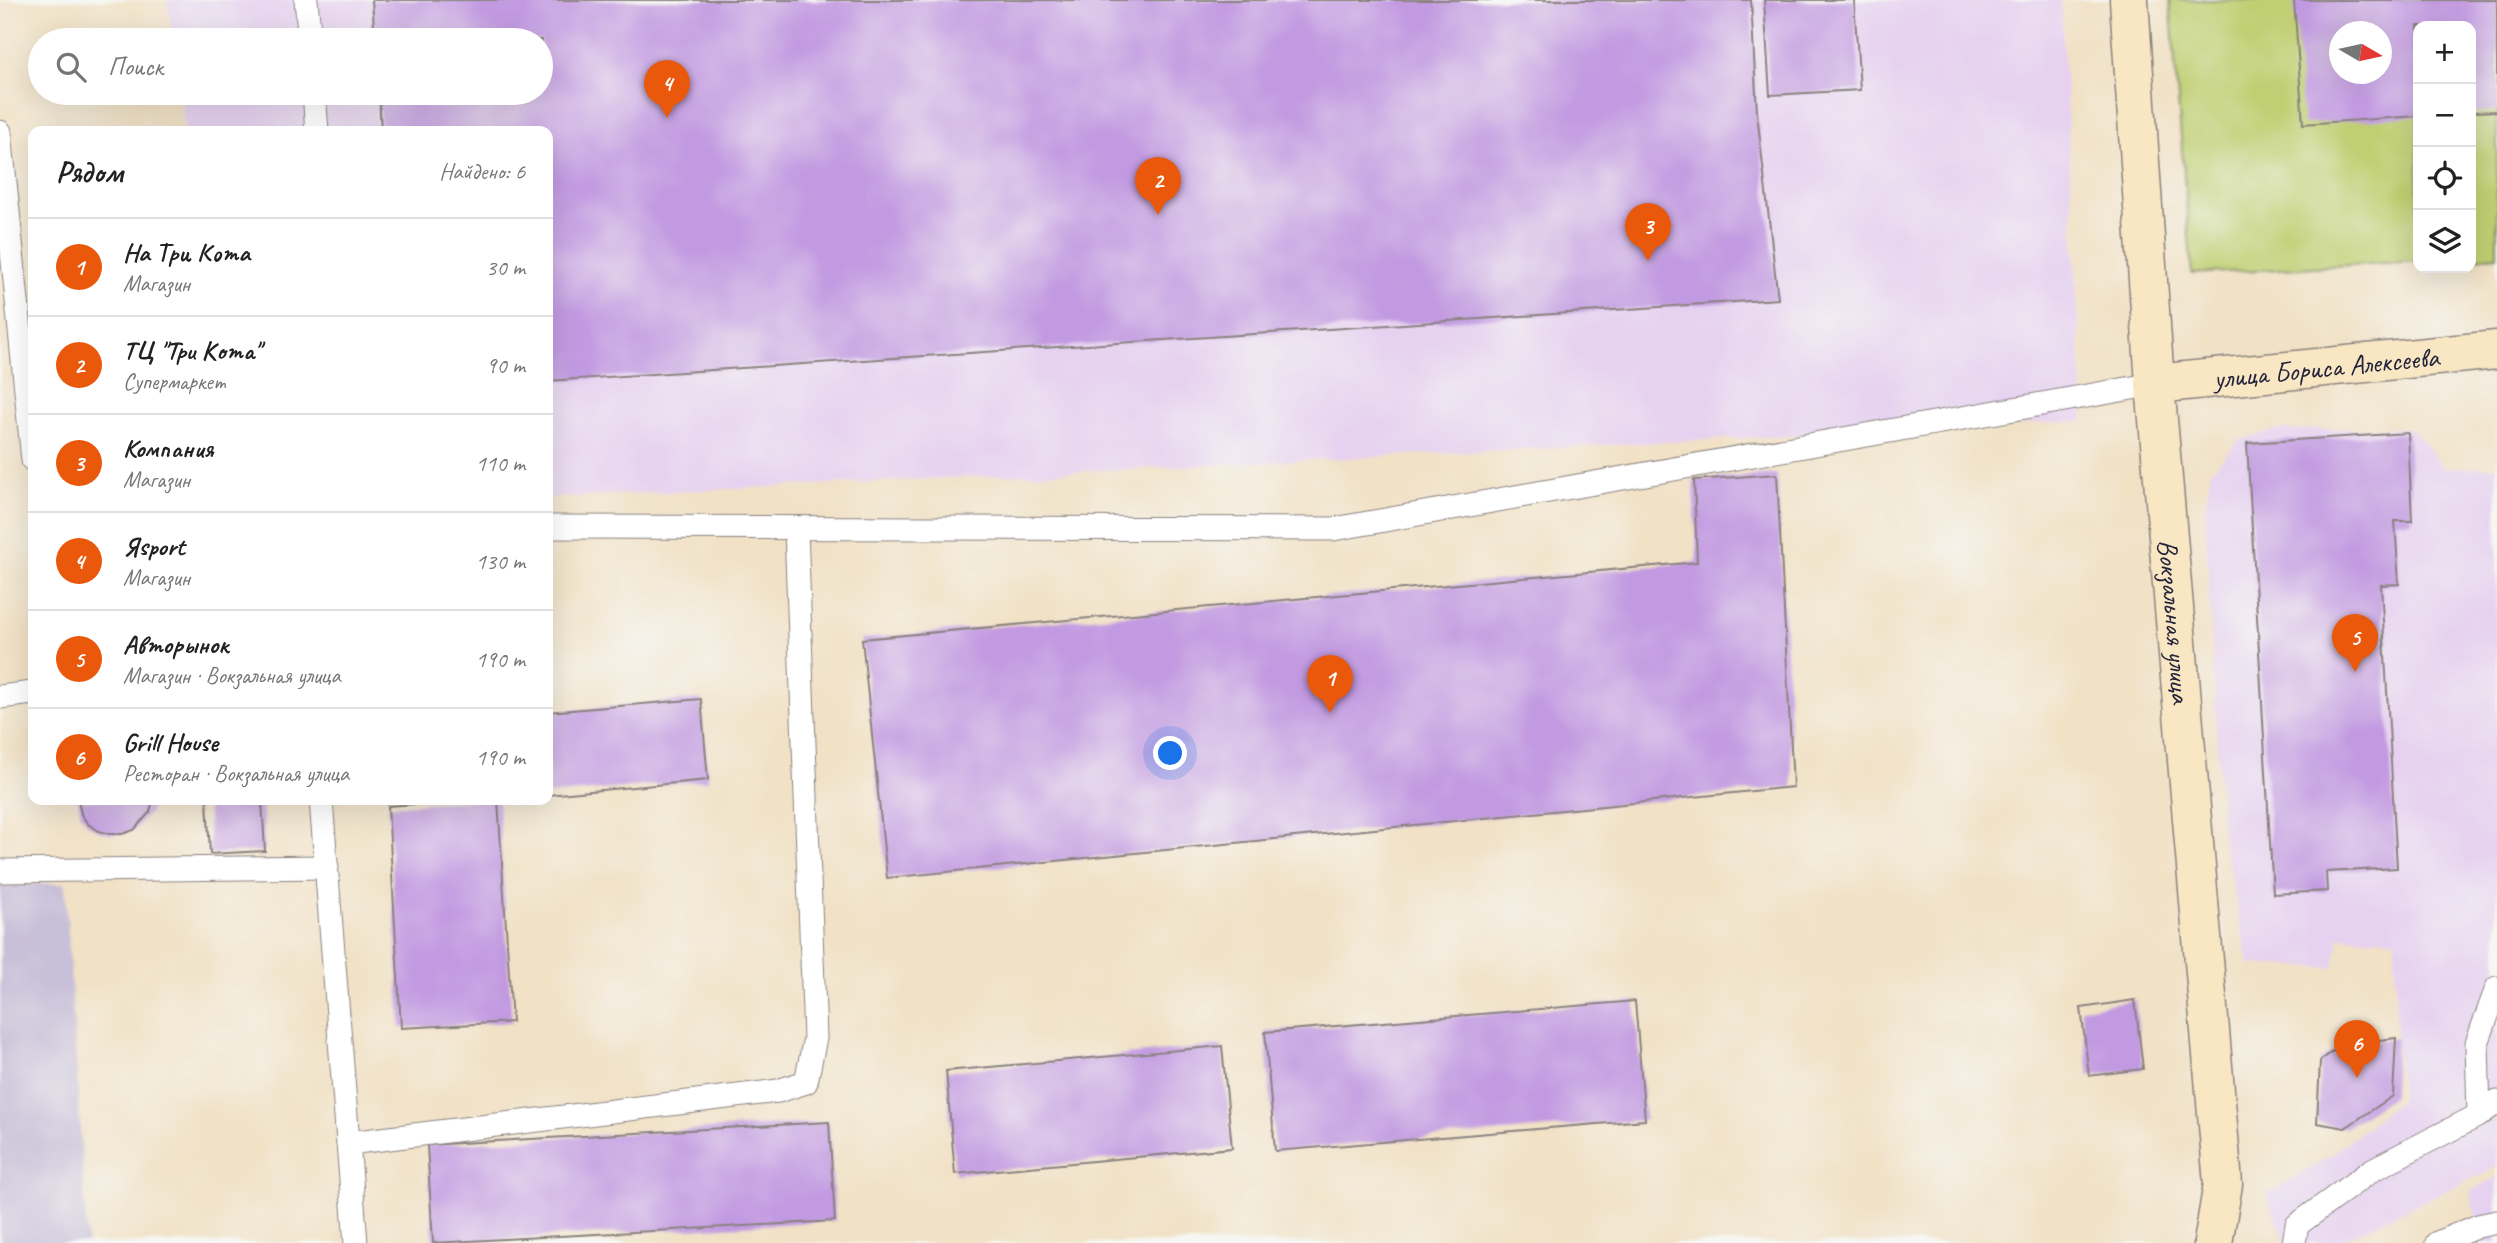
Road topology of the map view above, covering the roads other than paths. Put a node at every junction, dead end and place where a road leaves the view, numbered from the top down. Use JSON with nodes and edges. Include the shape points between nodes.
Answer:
{"nodes":[{"id":1,"x":306,"y":0,"type":"edge"},
{"id":2,"x":2129,"y":0,"type":"edge"},
{"id":3,"x":309,"y":28,"type":"edge"},
{"id":4,"x":315,"y":105,"type":"edge"},
{"id":5,"x":317,"y":126,"type":"edge"},
{"id":6,"x":0,"y":132,"type":"edge"},
{"id":7,"x":2497,"y":350,"type":"edge"},
{"id":8,"x":2155,"y":384,"type":"junction"},
{"id":9,"x":28,"y":410,"type":"edge"},
{"id":10,"x":553,"y":527,"type":"edge"},
{"id":11,"x":796,"y":529,"type":"junction"},
{"id":12,"x":28,"y":693,"type":"edge"},
{"id":13,"x":0,"y":696,"type":"edge"},
{"id":14,"x":321,"y":805,"type":"edge"},
{"id":15,"x":327,"y":867,"type":"junction"},
{"id":16,"x":0,"y":871,"type":"edge"},
{"id":17,"x":2497,"y":988,"type":"edge"},
{"id":18,"x":2488,"y":1109,"type":"edge"},
{"id":19,"x":348,"y":1143,"type":"junction"},
{"id":20,"x":2497,"y":1222,"type":"edge"},
{"id":21,"x":356,"y":1243,"type":"edge"},
{"id":22,"x":2213,"y":1243,"type":"edge"},
{"id":23,"x":2294,"y":1243,"type":"edge"},
{"id":24,"x":2437,"y":1243,"type":"edge"}],
"edges":[{"from":1,"to":3,"type":"lane"},
{"from":2,"to":8,"type":"main road","name":"Вокзальная улица"},
{"from":4,"to":5,"type":"lane"},
{"from":6,"to":9,"type":"lane"},
{"from":7,"to":8,"type":"main road","name":"улица Бориса Алексеева"},
{"from":8,"to":11,"type":"lane","via":[[1334,529]]},
{"from":8,"to":22,"type":"main road","name":"Вокзальная улица","via":[[2223,1184]]},
{"from":10,"to":11,"type":"lane"},
{"from":11,"to":19,"type":"lane","via":[[815,1038],[806,1082],[778,1091]]},
{"from":12,"to":13,"type":"lane"},
{"from":14,"to":15,"type":"lane"},
{"from":15,"to":16,"type":"lane"},
{"from":15,"to":19,"type":"lane"},
{"from":17,"to":18,"type":"lane","via":[[2477,1043]]},
{"from":18,"to":23,"type":"lane","via":[[2372,1170],[2297,1225]]},
{"from":19,"to":21,"type":"lane"},
{"from":20,"to":24,"type":"lane"}]}
